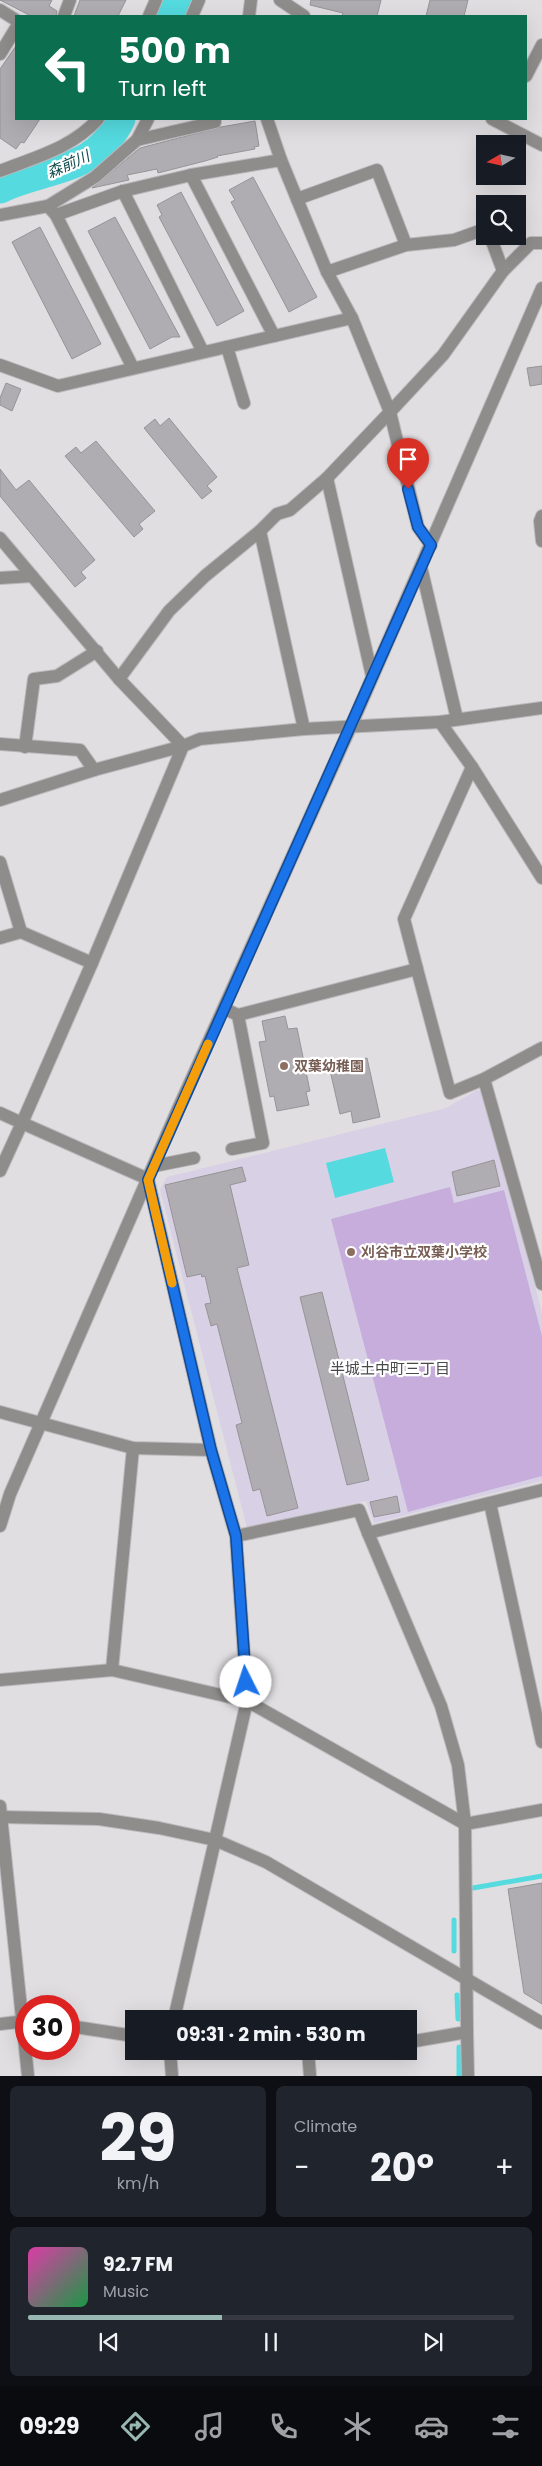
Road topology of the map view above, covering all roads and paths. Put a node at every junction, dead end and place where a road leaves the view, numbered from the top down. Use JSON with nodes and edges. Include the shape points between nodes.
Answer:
{"nodes":[{"id":1,"x":70,"y":0,"type":"edge"},
{"id":2,"x":156,"y":0,"type":"edge"},
{"id":3,"x":251,"y":0,"type":"edge"},
{"id":4,"x":280,"y":0,"type":"edge"},
{"id":5,"x":0,"y":10,"type":"edge"},
{"id":6,"x":64,"y":15,"type":"edge"},
{"id":7,"x":149,"y":15,"type":"edge"},
{"id":8,"x":248,"y":15,"type":"edge"},
{"id":9,"x":302,"y":15,"type":"edge"},
{"id":10,"x":15,"y":19,"type":"edge"},
{"id":11,"x":15,"y":30,"type":"edge"},
{"id":12,"x":542,"y":45,"type":"edge"},
{"id":13,"x":0,"y":54,"type":"edge"},
{"id":14,"x":527,"y":74,"type":"edge"},
{"id":15,"x":97,"y":120,"type":"edge"},
{"id":16,"x":147,"y":120,"type":"edge"},
{"id":17,"x":214,"y":120,"type":"edge"},
{"id":18,"x":267,"y":120,"type":"edge"},
{"id":19,"x":499,"y":121,"type":"edge"},
{"id":20,"x":137,"y":140,"type":"junction"},
{"id":21,"x":542,"y":145,"type":"edge"},
{"id":22,"x":281,"y":160,"type":"junction"},
{"id":23,"x":0,"y":171,"type":"edge"},
{"id":24,"x":191,"y":175,"type":"junction"},
{"id":25,"x":123,"y":191,"type":"junction"},
{"id":26,"x":298,"y":199,"type":"junction"},
{"id":27,"x":52,"y":210,"type":"junction"},
{"id":28,"x":0,"y":215,"type":"edge"},
{"id":29,"x":476,"y":232,"type":"edge"},
{"id":30,"x":542,"y":243,"type":"edge"},
{"id":31,"x":406,"y":244,"type":"junction"},
{"id":32,"x":493,"y":245,"type":"edge"},
{"id":33,"x":503,"y":271,"type":"junction"},
{"id":34,"x":327,"y":272,"type":"junction"},
{"id":35,"x":542,"y":288,"type":"edge"},
{"id":36,"x":352,"y":318,"type":"junction"},
{"id":37,"x":274,"y":336,"type":"junction"},
{"id":38,"x":227,"y":346,"type":"junction"},
{"id":39,"x":203,"y":352,"type":"junction"},
{"id":40,"x":0,"y":364,"type":"edge"},
{"id":41,"x":133,"y":368,"type":"junction"},
{"id":42,"x":244,"y":403,"type":"dead end"},
{"id":43,"x":390,"y":412,"type":"junction"},
{"id":44,"x":327,"y":478,"type":"junction"},
{"id":45,"x":542,"y":516,"type":"edge"},
{"id":46,"x":260,"y":532,"type":"junction"},
{"id":47,"x":0,"y":538,"type":"edge"},
{"id":48,"x":542,"y":542,"type":"edge"},
{"id":49,"x":431,"y":545,"type":"junction"},
{"id":50,"x":421,"y":568,"type":"junction"},
{"id":51,"x":32,"y":576,"type":"junction"},
{"id":52,"x":0,"y":578,"type":"edge"},
{"id":53,"x":97,"y":651,"type":"junction"},
{"id":54,"x":372,"y":676,"type":"junction"},
{"id":55,"x":119,"y":679,"type":"junction"},
{"id":56,"x":542,"y":708,"type":"edge"},
{"id":57,"x":458,"y":719,"type":"junction"},
{"id":58,"x":440,"y":722,"type":"junction"},
{"id":59,"x":351,"y":726,"type":"junction"},
{"id":60,"x":304,"y":728,"type":"junction"},
{"id":61,"x":0,"y":744,"type":"edge"},
{"id":62,"x":183,"y":746,"type":"junction"},
{"id":63,"x":25,"y":747,"type":"junction"},
{"id":64,"x":472,"y":768,"type":"junction"},
{"id":65,"x":94,"y":770,"type":"junction"},
{"id":66,"x":0,"y":800,"type":"edge"},
{"id":67,"x":0,"y":862,"type":"edge"},
{"id":68,"x":542,"y":878,"type":"edge"},
{"id":69,"x":21,"y":932,"type":"junction"},
{"id":70,"x":0,"y":938,"type":"edge"},
{"id":71,"x":92,"y":963,"type":"junction"},
{"id":72,"x":417,"y":969,"type":"junction"},
{"id":73,"x":225,"y":1009,"type":"junction"},
{"id":74,"x":238,"y":1015,"type":"junction"},
{"id":75,"x":542,"y":1048,"type":"edge"},
{"id":76,"x":484,"y":1079,"type":"junction"},
{"id":77,"x":0,"y":1114,"type":"edge"},
{"id":78,"x":22,"y":1122,"type":"junction"},
{"id":79,"x":232,"y":1149,"type":"dead end"},
{"id":80,"x":194,"y":1158,"type":"dead end"},
{"id":81,"x":154,"y":1166,"type":"junction"},
{"id":82,"x":0,"y":1171,"type":"edge"},
{"id":83,"x":148,"y":1180,"type":"junction"},
{"id":84,"x":542,"y":1284,"type":"edge"},
{"id":85,"x":0,"y":1412,"type":"edge"},
{"id":86,"x":42,"y":1422,"type":"junction"},
{"id":87,"x":133,"y":1448,"type":"junction"},
{"id":88,"x":211,"y":1450,"type":"junction"},
{"id":89,"x":542,"y":1490,"type":"edge"},
{"id":90,"x":490,"y":1503,"type":"junction"},
{"id":91,"x":0,"y":1526,"type":"edge"},
{"id":92,"x":368,"y":1533,"type":"junction"},
{"id":93,"x":236,"y":1536,"type":"junction"},
{"id":94,"x":112,"y":1670,"type":"junction"},
{"id":95,"x":0,"y":1680,"type":"edge"},
{"id":96,"x":247,"y":1701,"type":"junction"},
{"id":97,"x":542,"y":1742,"type":"edge"},
{"id":98,"x":542,"y":1810,"type":"edge"},
{"id":99,"x":0,"y":1814,"type":"edge"},
{"id":100,"x":465,"y":1824,"type":"junction"},
{"id":101,"x":215,"y":1840,"type":"junction"},
{"id":102,"x":465,"y":1979,"type":"junction"},
{"id":103,"x":22,"y":1995,"type":"edge"},
{"id":104,"x":176,"y":2010,"type":"edge"},
{"id":105,"x":542,"y":2013,"type":"edge"},
{"id":106,"x":529,"y":2016,"type":"junction"},
{"id":107,"x":15,"y":2022,"type":"edge"},
{"id":108,"x":542,"y":2023,"type":"edge"},
{"id":109,"x":0,"y":2024,"type":"edge"},
{"id":110,"x":80,"y":2028,"type":"edge"},
{"id":111,"x":467,"y":2032,"type":"junction"},
{"id":112,"x":125,"y":2035,"type":"edge"},
{"id":113,"x":417,"y":2041,"type":"edge"},
{"id":114,"x":27,"y":2060,"type":"edge"},
{"id":115,"x":171,"y":2060,"type":"edge"},
{"id":116,"x":309,"y":2060,"type":"edge"},
{"id":117,"x":28,"y":2076,"type":"edge"},
{"id":118,"x":172,"y":2076,"type":"edge"},
{"id":119,"x":310,"y":2076,"type":"edge"},
{"id":120,"x":468,"y":2076,"type":"edge"}],
"edges":[{"from":1,"to":6,"type":"street"},
{"from":2,"to":7,"type":"street"},
{"from":3,"to":8,"type":"street"},
{"from":4,"to":9,"type":"street"},
{"from":5,"to":10,"type":"street"},
{"from":11,"to":13,"type":"street"},
{"from":12,"to":14,"type":"street"},
{"from":15,"to":23,"type":"street","via":[[84,134],[60,148]]},
{"from":16,"to":20,"type":"street"},
{"from":17,"to":20,"type":"street"},
{"from":18,"to":22,"type":"street"},
{"from":19,"to":21,"type":"street"},
{"from":20,"to":27,"type":"street"},
{"from":22,"to":24,"type":"street"},
{"from":22,"to":26,"type":"street"},
{"from":24,"to":25,"type":"street"},
{"from":24,"to":37,"type":"street"},
{"from":25,"to":27,"type":"street"},
{"from":25,"to":39,"type":"street"},
{"from":26,"to":31,"type":"street","via":[[376,170]]},
{"from":26,"to":34,"type":"street"},
{"from":27,"to":28,"type":"street"},
{"from":27,"to":41,"type":"street"},
{"from":29,"to":31,"type":"street","via":[[454,240]]},
{"from":30,"to":33,"type":"street","via":[[531,243]]},
{"from":31,"to":34,"type":"street"},
{"from":32,"to":33,"type":"street"},
{"from":33,"to":43,"type":"street","via":[[443,355]]},
{"from":34,"to":36,"type":"street"},
{"from":35,"to":49,"type":"street"},
{"from":36,"to":37,"type":"street"},
{"from":36,"to":43,"type":"street"},
{"from":37,"to":38,"type":"street"},
{"from":38,"to":39,"type":"street"},
{"from":38,"to":42,"type":"street"},
{"from":39,"to":41,"type":"street"},
{"from":40,"to":41,"type":"street","via":[[58,386]]},
{"from":43,"to":44,"type":"street"},
{"from":43,"to":49,"type":"street","via":[[418,527]]},
{"from":44,"to":46,"type":"street","via":[[290,510],[277,514]]},
{"from":44,"to":54,"type":"street"},
{"from":45,"to":48,"type":"street"},
{"from":46,"to":55,"type":"street","via":[[204,576],[169,611]]},
{"from":46,"to":60,"type":"street"},
{"from":47,"to":51,"type":"street"},
{"from":49,"to":50,"type":"street"},
{"from":50,"to":54,"type":"street"},
{"from":50,"to":57,"type":"street"},
{"from":51,"to":52,"type":"street"},
{"from":51,"to":53,"type":"street"},
{"from":53,"to":55,"type":"street"},
{"from":53,"to":63,"type":"street","via":[[57,676],[34,679]]},
{"from":54,"to":59,"type":"street"},
{"from":55,"to":62,"type":"street"},
{"from":56,"to":57,"type":"street"},
{"from":57,"to":58,"type":"street"},
{"from":58,"to":59,"type":"street"},
{"from":58,"to":64,"type":"street"},
{"from":59,"to":60,"type":"street"},
{"from":59,"to":73,"type":"street"},
{"from":60,"to":62,"type":"street","via":[[200,739]]},
{"from":61,"to":63,"type":"street"},
{"from":62,"to":65,"type":"street"},
{"from":62,"to":71,"type":"street"},
{"from":63,"to":65,"type":"street","via":[[80,750]]},
{"from":64,"to":68,"type":"street"},
{"from":64,"to":72,"type":"street","via":[[404,919]]},
{"from":65,"to":66,"type":"street"},
{"from":67,"to":69,"type":"street"},
{"from":69,"to":70,"type":"street"},
{"from":69,"to":71,"type":"street"},
{"from":71,"to":78,"type":"street"},
{"from":72,"to":74,"type":"street"},
{"from":72,"to":76,"type":"street","via":[[450,1093]]},
{"from":73,"to":74,"type":"street"},
{"from":73,"to":81,"type":"street"},
{"from":74,"to":79,"type":"street","via":[[263,1143]]},
{"from":75,"to":76,"type":"street"},
{"from":76,"to":84,"type":"street"},
{"from":77,"to":78,"type":"street"},
{"from":78,"to":82,"type":"street"},
{"from":78,"to":83,"type":"street"},
{"from":80,"to":81,"type":"street"},
{"from":81,"to":83,"type":"street"},
{"from":83,"to":86,"type":"street"},
{"from":83,"to":88,"type":"street"},
{"from":85,"to":86,"type":"street"},
{"from":86,"to":87,"type":"street"},
{"from":86,"to":91,"type":"street","via":[[10,1494]]},
{"from":87,"to":88,"type":"street"},
{"from":87,"to":94,"type":"street"},
{"from":88,"to":93,"type":"street"},
{"from":89,"to":90,"type":"street"},
{"from":90,"to":92,"type":"street"},
{"from":90,"to":97,"type":"street"},
{"from":92,"to":93,"type":"street","via":[[359,1510]]},
{"from":92,"to":100,"type":"street","via":[[441,1706],[458,1765]]},
{"from":93,"to":96,"type":"street"},
{"from":94,"to":95,"type":"street"},
{"from":94,"to":96,"type":"street"},
{"from":96,"to":100,"type":"street"},
{"from":96,"to":101,"type":"street"},
{"from":98,"to":100,"type":"street"},
{"from":99,"to":101,"type":"street","via":[[99,1819]]},
{"from":99,"to":103,"type":"street"},
{"from":100,"to":102,"type":"street"},
{"from":101,"to":102,"type":"street","via":[[266,1862]]},
{"from":101,"to":104,"type":"street"},
{"from":102,"to":106,"type":"street"},
{"from":102,"to":111,"type":"street"},
{"from":105,"to":106,"type":"street"},
{"from":106,"to":108,"type":"street"},
{"from":107,"to":109,"type":"street"},
{"from":110,"to":112,"type":"street"},
{"from":111,"to":113,"type":"street"},
{"from":111,"to":120,"type":"street"},
{"from":114,"to":117,"type":"street"},
{"from":115,"to":118,"type":"street"},
{"from":116,"to":119,"type":"street"}]}
